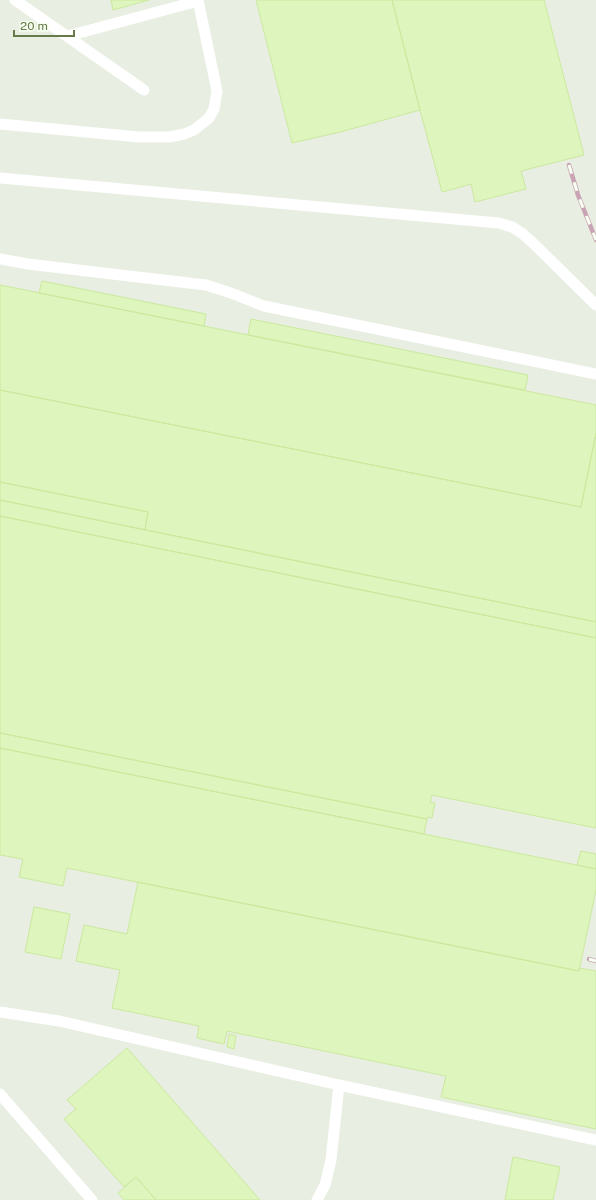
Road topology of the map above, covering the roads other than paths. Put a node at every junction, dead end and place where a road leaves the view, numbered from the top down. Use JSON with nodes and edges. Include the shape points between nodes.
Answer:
{"nodes":[{"id":1,"x":15,"y":0,"type":"edge"},
{"id":2,"x":198,"y":1,"type":"edge"},
{"id":3,"x":68,"y":36,"type":"junction"},
{"id":4,"x":144,"y":90,"type":"dead end"},
{"id":5,"x":0,"y":124,"type":"edge"},
{"id":6,"x":0,"y":178,"type":"edge"},
{"id":7,"x":0,"y":259,"type":"edge"},
{"id":8,"x":596,"y":305,"type":"edge"},
{"id":9,"x":596,"y":374,"type":"edge"},
{"id":10,"x":0,"y":1012,"type":"edge"},
{"id":11,"x":339,"y":1085,"type":"junction"},
{"id":12,"x":0,"y":1094,"type":"edge"},
{"id":13,"x":596,"y":1140,"type":"edge"},
{"id":14,"x":92,"y":1200,"type":"edge"},
{"id":15,"x":317,"y":1200,"type":"edge"}],
"edges":[{"from":1,"to":3,"type":"lane"},
{"from":2,"to":3,"type":"lane"},
{"from":2,"to":5,"type":"lane","via":[[217,91],[209,118],[194,130],[170,137],[139,137]]},
{"from":3,"to":4,"type":"lane"},
{"from":6,"to":8,"type":"lane","via":[[499,223],[523,234]]},
{"from":7,"to":9,"type":"lane","via":[[72,270],[206,284],[276,309]]},
{"from":10,"to":11,"type":"lane","via":[[59,1021]]},
{"from":11,"to":13,"type":"lane"},
{"from":11,"to":15,"type":"lane","via":[[331,1160],[325,1186]]},
{"from":12,"to":14,"type":"lane"}]}
